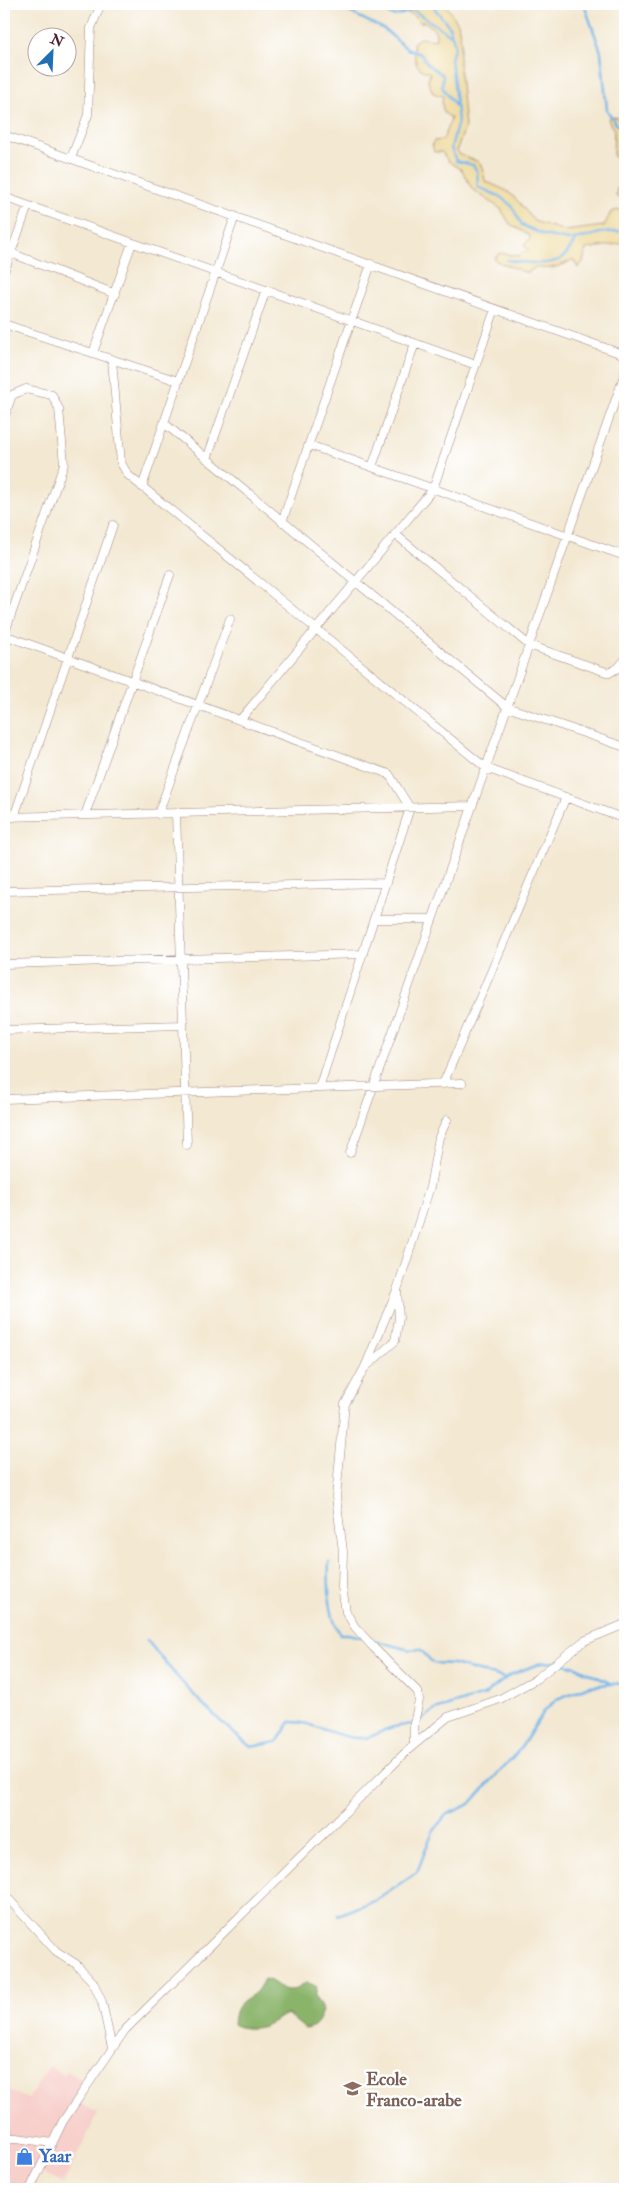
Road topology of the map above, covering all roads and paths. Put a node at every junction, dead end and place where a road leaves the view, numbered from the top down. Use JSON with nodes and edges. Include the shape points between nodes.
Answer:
{"nodes":[{"id":1,"x":101,"y":4,"type":"edge"},
{"id":2,"x":4,"y":135,"type":"edge"},
{"id":3,"x":71,"y":158,"type":"junction"},
{"id":4,"x":4,"y":198,"type":"edge"},
{"id":5,"x":28,"y":206,"type":"junction"},
{"id":6,"x":235,"y":216,"type":"junction"},
{"id":7,"x":132,"y":243,"type":"junction"},
{"id":8,"x":11,"y":253,"type":"junction"},
{"id":9,"x":371,"y":264,"type":"junction"},
{"id":10,"x":4,"y":272,"type":"edge"},
{"id":11,"x":215,"y":273,"type":"junction"},
{"id":12,"x":266,"y":290,"type":"junction"},
{"id":13,"x":115,"y":294,"type":"junction"},
{"id":14,"x":495,"y":309,"type":"junction"},
{"id":15,"x":352,"y":321,"type":"junction"},
{"id":16,"x":4,"y":324,"type":"edge"},
{"id":17,"x":415,"y":343,"type":"junction"},
{"id":18,"x":93,"y":353,"type":"junction"},
{"id":19,"x":625,"y":355,"type":"edge"},
{"id":20,"x":112,"y":360,"type":"junction"},
{"id":21,"x":476,"y":365,"type":"junction"},
{"id":22,"x":625,"y":373,"type":"edge"},
{"id":23,"x":178,"y":381,"type":"junction"},
{"id":24,"x":4,"y":418,"type":"edge"},
{"id":25,"x":164,"y":424,"type":"junction"},
{"id":26,"x":309,"y":445,"type":"junction"},
{"id":27,"x":207,"y":460,"type":"junction"},
{"id":28,"x":372,"y":467,"type":"junction"},
{"id":29,"x":142,"y":487,"type":"junction"},
{"id":30,"x":433,"y":488,"type":"junction"},
{"id":31,"x":282,"y":522,"type":"junction"},
{"id":32,"x":113,"y":525,"type":"dead end"},
{"id":33,"x":395,"y":534,"type":"junction"},
{"id":34,"x":568,"y":536,"type":"junction"},
{"id":35,"x":625,"y":556,"type":"edge"},
{"id":36,"x":170,"y":575,"type":"dead end"},
{"id":37,"x":355,"y":582,"type":"junction"},
{"id":38,"x":230,"y":619,"type":"dead end"},
{"id":39,"x":316,"y":629,"type":"junction"},
{"id":40,"x":4,"y":635,"type":"edge"},
{"id":41,"x":529,"y":644,"type":"junction"},
{"id":42,"x":68,"y":658,"type":"junction"},
{"id":43,"x":625,"y":660,"type":"edge"},
{"id":44,"x":132,"y":681,"type":"junction"},
{"id":45,"x":198,"y":705,"type":"junction"},
{"id":46,"x":507,"y":707,"type":"junction"},
{"id":47,"x":240,"y":720,"type":"junction"},
{"id":48,"x":625,"y":747,"type":"edge"},
{"id":49,"x":486,"y":768,"type":"junction"},
{"id":50,"x":566,"y":797,"type":"junction"},
{"id":51,"x":472,"y":806,"type":"junction"},
{"id":52,"x":410,"y":808,"type":"junction"},
{"id":53,"x":176,"y":813,"type":"junction"},
{"id":54,"x":158,"y":814,"type":"junction"},
{"id":55,"x":85,"y":815,"type":"junction"},
{"id":56,"x":4,"y":817,"type":"edge"},
{"id":57,"x":14,"y":817,"type":"junction"},
{"id":58,"x":625,"y":819,"type":"edge"},
{"id":59,"x":386,"y":883,"type":"junction"},
{"id":60,"x":178,"y":887,"type":"junction"},
{"id":61,"x":4,"y":891,"type":"edge"},
{"id":62,"x":374,"y":919,"type":"junction"},
{"id":63,"x":432,"y":920,"type":"junction"},
{"id":64,"x":363,"y":954,"type":"junction"},
{"id":65,"x":181,"y":959,"type":"junction"},
{"id":66,"x":4,"y":964,"type":"edge"},
{"id":67,"x":183,"y":1025,"type":"junction"},
{"id":68,"x":4,"y":1030,"type":"edge"},
{"id":69,"x":462,"y":1083,"type":"dead end"},
{"id":70,"x":443,"y":1084,"type":"junction"},
{"id":71,"x":373,"y":1086,"type":"junction"},
{"id":72,"x":319,"y":1088,"type":"junction"},
{"id":73,"x":185,"y":1092,"type":"junction"},
{"id":74,"x":4,"y":1098,"type":"edge"},
{"id":75,"x":447,"y":1120,"type":"dead end"},
{"id":76,"x":187,"y":1145,"type":"dead end"},
{"id":77,"x":350,"y":1153,"type":"dead end"},
{"id":78,"x":396,"y":1290,"type":"junction"},
{"id":79,"x":365,"y":1367,"type":"junction"},
{"id":80,"x":625,"y":1624,"type":"edge"},
{"id":81,"x":414,"y":1744,"type":"junction"},
{"id":82,"x":4,"y":1894,"type":"edge"},
{"id":83,"x":112,"y":2048,"type":"junction"},
{"id":84,"x":4,"y":2117,"type":"edge"},
{"id":85,"x":6,"y":2138,"type":"edge"},
{"id":86,"x":52,"y":2143,"type":"junction"},
{"id":87,"x":30,"y":2189,"type":"edge"}],
"edges":[{"from":1,"to":3,"type":"street","via":[[91,28],[88,114]]},
{"from":2,"to":3,"type":"street"},
{"from":3,"to":6,"type":"street"},
{"from":4,"to":5,"type":"street"},
{"from":5,"to":7,"type":"street"},
{"from":5,"to":8,"type":"street"},
{"from":6,"to":9,"type":"street"},
{"from":6,"to":11,"type":"street"},
{"from":7,"to":11,"type":"street"},
{"from":7,"to":13,"type":"street"},
{"from":8,"to":10,"type":"street"},
{"from":8,"to":13,"type":"street"},
{"from":9,"to":14,"type":"street"},
{"from":9,"to":15,"type":"street"},
{"from":11,"to":12,"type":"street"},
{"from":11,"to":23,"type":"street"},
{"from":12,"to":15,"type":"street"},
{"from":12,"to":27,"type":"street"},
{"from":13,"to":18,"type":"street"},
{"from":14,"to":19,"type":"street"},
{"from":14,"to":21,"type":"street"},
{"from":15,"to":17,"type":"street"},
{"from":15,"to":26,"type":"street"},
{"from":16,"to":18,"type":"street"},
{"from":17,"to":21,"type":"street"},
{"from":17,"to":28,"type":"street"},
{"from":18,"to":20,"type":"street"},
{"from":20,"to":23,"type":"street"},
{"from":20,"to":29,"type":"street","via":[[121,463],[128,475]]},
{"from":21,"to":30,"type":"street"},
{"from":22,"to":34,"type":"street"},
{"from":23,"to":25,"type":"street"},
{"from":24,"to":40,"type":"street","via":[[12,395],[26,389],[52,395],[59,409],[64,464]]},
{"from":25,"to":27,"type":"street"},
{"from":25,"to":29,"type":"street"},
{"from":26,"to":28,"type":"street"},
{"from":26,"to":31,"type":"street"},
{"from":27,"to":31,"type":"street"},
{"from":28,"to":30,"type":"street"},
{"from":29,"to":39,"type":"street"},
{"from":30,"to":33,"type":"street"},
{"from":30,"to":34,"type":"street"},
{"from":31,"to":37,"type":"street"},
{"from":32,"to":42,"type":"street"},
{"from":33,"to":37,"type":"street"},
{"from":33,"to":41,"type":"street"},
{"from":34,"to":35,"type":"street"},
{"from":34,"to":41,"type":"street"},
{"from":36,"to":44,"type":"street"},
{"from":37,"to":39,"type":"street"},
{"from":37,"to":46,"type":"street"},
{"from":38,"to":45,"type":"street"},
{"from":39,"to":47,"type":"street"},
{"from":39,"to":49,"type":"street"},
{"from":40,"to":42,"type":"street"},
{"from":41,"to":43,"type":"street","via":[[609,673]]},
{"from":41,"to":46,"type":"street"},
{"from":42,"to":44,"type":"street"},
{"from":42,"to":57,"type":"street"},
{"from":44,"to":45,"type":"street"},
{"from":44,"to":55,"type":"street"},
{"from":45,"to":47,"type":"street"},
{"from":45,"to":54,"type":"street"},
{"from":46,"to":48,"type":"street"},
{"from":46,"to":49,"type":"street"},
{"from":47,"to":52,"type":"street","via":[[389,774]]},
{"from":49,"to":50,"type":"street"},
{"from":49,"to":51,"type":"street"},
{"from":50,"to":58,"type":"street"},
{"from":50,"to":70,"type":"street"},
{"from":51,"to":52,"type":"street"},
{"from":51,"to":63,"type":"street"},
{"from":52,"to":53,"type":"street"},
{"from":52,"to":59,"type":"street"},
{"from":53,"to":54,"type":"street"},
{"from":53,"to":60,"type":"street"},
{"from":54,"to":55,"type":"street"},
{"from":55,"to":57,"type":"street"},
{"from":56,"to":57,"type":"street"},
{"from":59,"to":60,"type":"street"},
{"from":59,"to":62,"type":"street"},
{"from":60,"to":61,"type":"street"},
{"from":60,"to":65,"type":"street"},
{"from":62,"to":63,"type":"street"},
{"from":62,"to":64,"type":"street"},
{"from":63,"to":71,"type":"street"},
{"from":64,"to":65,"type":"street"},
{"from":64,"to":72,"type":"street"},
{"from":65,"to":66,"type":"street"},
{"from":65,"to":67,"type":"street"},
{"from":67,"to":68,"type":"street"},
{"from":67,"to":73,"type":"street"},
{"from":69,"to":70,"type":"street"},
{"from":70,"to":71,"type":"street"},
{"from":71,"to":72,"type":"street"},
{"from":71,"to":77,"type":"street"},
{"from":72,"to":73,"type":"street"},
{"from":73,"to":74,"type":"street"},
{"from":73,"to":76,"type":"street"},
{"from":75,"to":78,"type":"street","via":[[439,1137],[430,1187]]},
{"from":78,"to":79,"type":"street"},
{"from":78,"to":79,"type":"street","via":[[399,1318],[394,1341]]},
{"from":79,"to":81,"type":"street","via":[[345,1404],[336,1496],[342,1587],[346,1612],[356,1627],[418,1692]]},
{"from":80,"to":81,"type":"street","via":[[584,1641],[536,1680],[500,1700],[448,1717]]},
{"from":81,"to":83,"type":"street","via":[[125,2030]]},
{"from":82,"to":83,"type":"street","via":[[56,1951],[69,1958],[93,1982],[102,2002]]},
{"from":83,"to":86,"type":"street"},
{"from":84,"to":85,"type":"street"},
{"from":85,"to":86,"type":"street"},
{"from":86,"to":87,"type":"street"}]}
